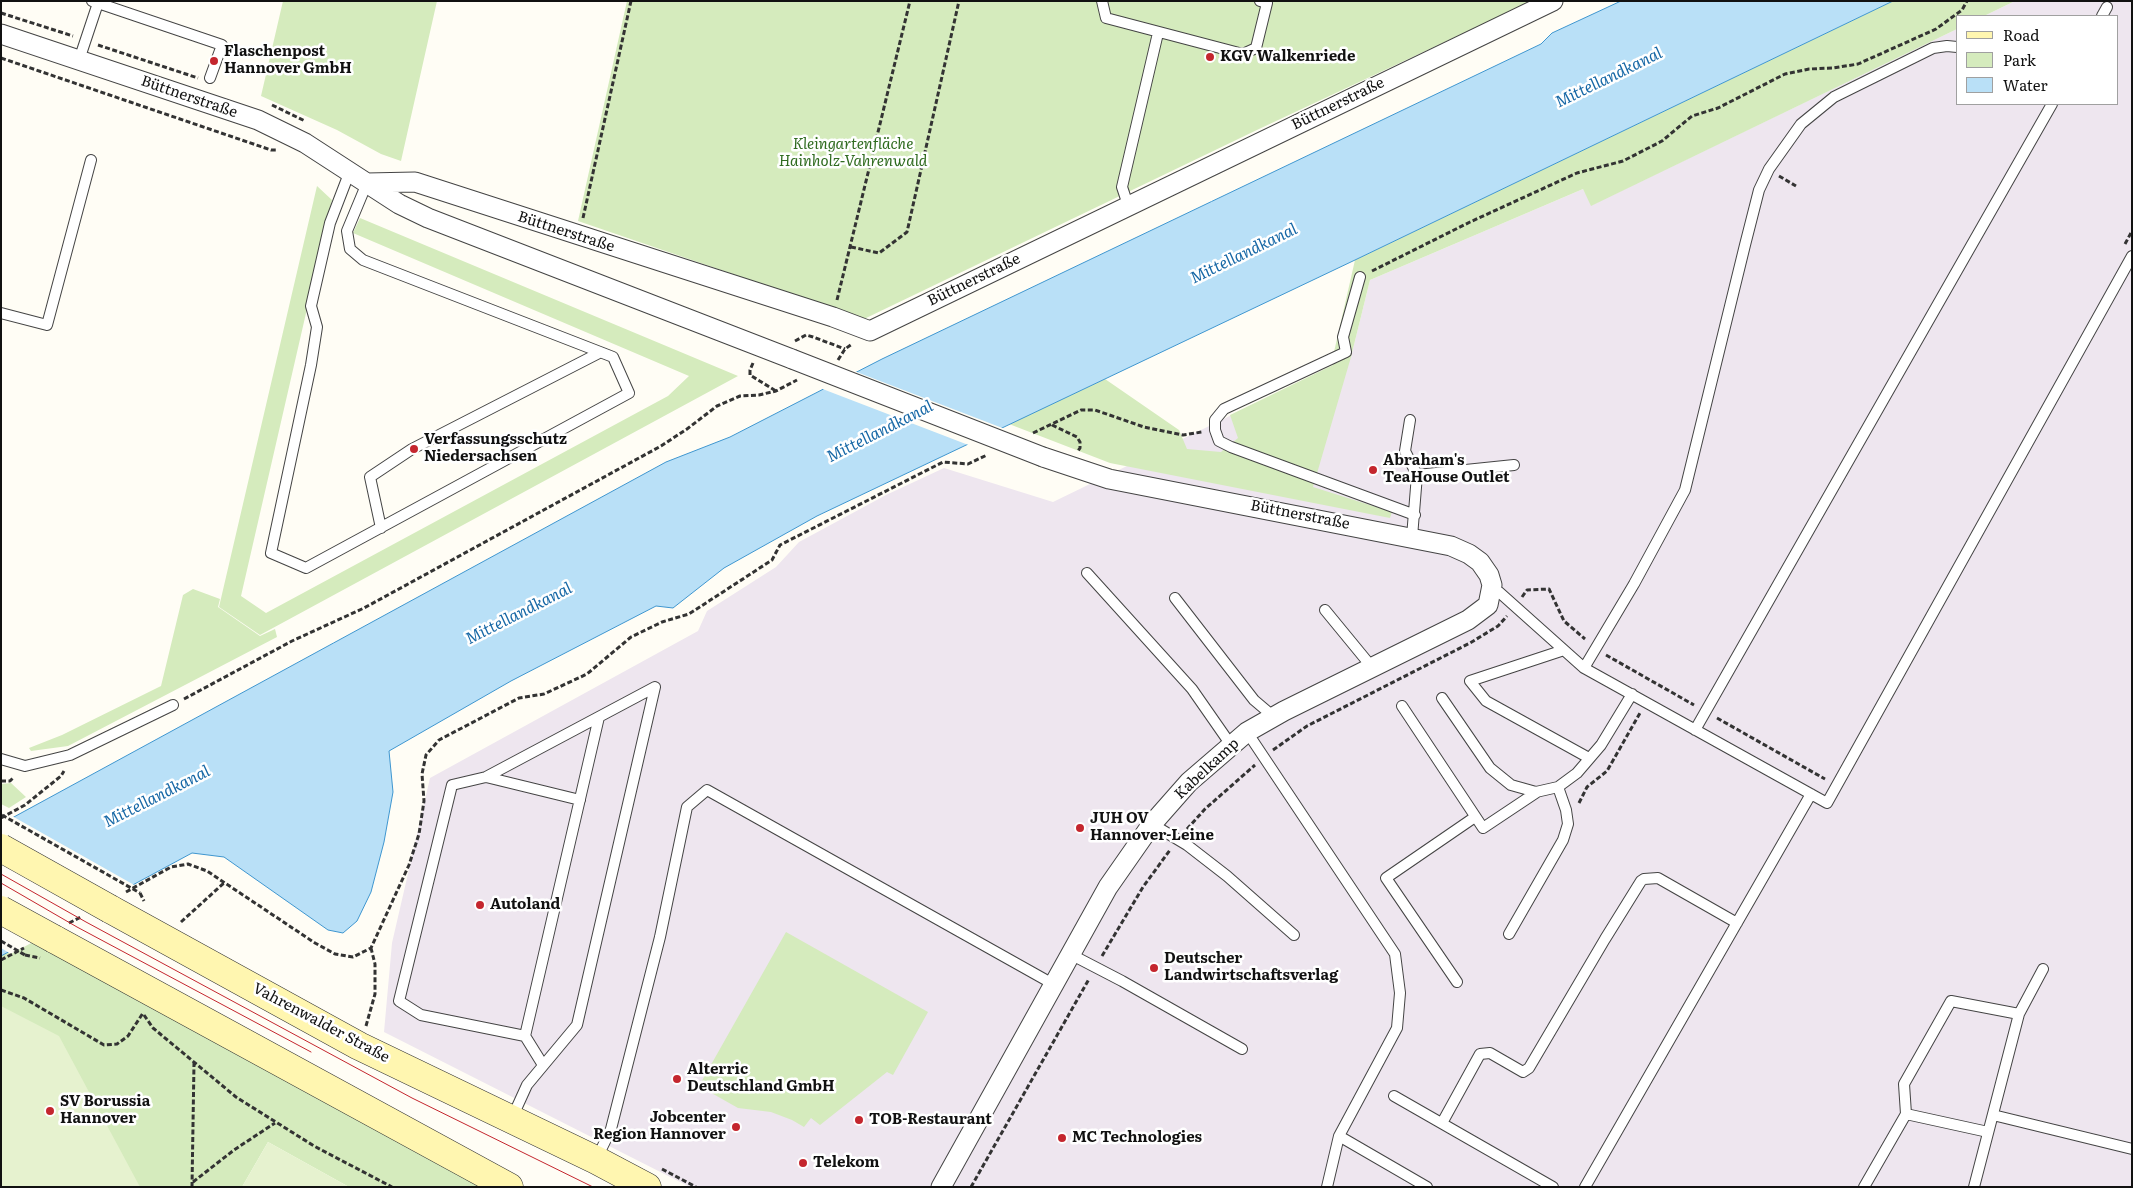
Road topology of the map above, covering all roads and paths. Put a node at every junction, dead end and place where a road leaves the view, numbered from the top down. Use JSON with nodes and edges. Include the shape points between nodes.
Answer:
{"nodes":[{"id":1,"x":631,"y":1,"type":"edge"},
{"id":2,"x":910,"y":1,"type":"edge"},
{"id":3,"x":959,"y":1,"type":"edge"},
{"id":4,"x":1102,"y":1,"type":"edge"},
{"id":5,"x":1260,"y":1,"type":"edge"},
{"id":6,"x":1553,"y":1,"type":"edge"},
{"id":7,"x":1967,"y":1,"type":"edge"},
{"id":8,"x":95,"y":2,"type":"edge"},
{"id":9,"x":1158,"y":33,"type":"junction"},
{"id":10,"x":1,"y":34,"type":"edge"},
{"id":11,"x":1956,"y":47,"type":"edge"},
{"id":12,"x":1,"y":58,"type":"edge"},
{"id":13,"x":79,"y":60,"type":"junction"},
{"id":14,"x":210,"y":78,"type":"dead end"},
{"id":15,"x":2051,"y":105,"type":"edge"},
{"id":16,"x":282,"y":150,"type":"dead end"},
{"id":17,"x":91,"y":160,"type":"dead end"},
{"id":18,"x":350,"y":172,"type":"junction"},
{"id":19,"x":367,"y":183,"type":"junction"},
{"id":20,"x":1128,"y":205,"type":"junction"},
{"id":21,"x":579,"y":236,"type":"junction"},
{"id":22,"x":851,"y":247,"type":"junction"},
{"id":23,"x":2132,"y":256,"type":"edge"},
{"id":24,"x":1360,"y":276,"type":"joint"},
{"id":25,"x":1,"y":314,"type":"edge"},
{"id":26,"x":833,"y":317,"type":"junction"},
{"id":27,"x":870,"y":331,"type":"junction"},
{"id":28,"x":764,"y":348,"type":"junction"},
{"id":29,"x":845,"y":349,"type":"junction"},
{"id":30,"x":599,"y":352,"type":"junction"},
{"id":31,"x":787,"y":357,"type":"junction"},
{"id":32,"x":831,"y":363,"type":"dead end"},
{"id":33,"x":800,"y":379,"type":"dead end"},
{"id":34,"x":776,"y":391,"type":"junction"},
{"id":35,"x":1410,"y":420,"type":"dead end"},
{"id":36,"x":1051,"y":425,"type":"junction"},
{"id":37,"x":1215,"y":430,"type":"junction"},
{"id":38,"x":1026,"y":436,"type":"dead end"},
{"id":39,"x":993,"y":452,"type":"dead end"},
{"id":40,"x":1514,"y":465,"type":"dead end"},
{"id":41,"x":1068,"y":466,"type":"junction"},
{"id":42,"x":1417,"y":475,"type":"junction"},
{"id":43,"x":1415,"y":515,"type":"junction"},
{"id":44,"x":381,"y":528,"type":"junction"},
{"id":45,"x":1412,"y":537,"type":"junction"},
{"id":46,"x":1087,"y":572,"type":"dead end"},
{"id":47,"x":1527,"y":590,"type":"dead end"},
{"id":48,"x":1491,"y":591,"type":"junction"},
{"id":49,"x":1175,"y":598,"type":"dead end"},
{"id":50,"x":1326,"y":610,"type":"dead end"},
{"id":51,"x":1597,"y":648,"type":"junction"},
{"id":52,"x":1564,"y":650,"type":"junction"},
{"id":53,"x":1371,"y":666,"type":"junction"},
{"id":54,"x":1584,"y":668,"type":"junction"},
{"id":55,"x":1632,"y":694,"type":"junction"},
{"id":56,"x":1442,"y":698,"type":"dead end"},
{"id":57,"x":173,"y":705,"type":"joint"},
{"id":58,"x":1402,"y":706,"type":"dead end"},
{"id":59,"x":1706,"y":711,"type":"junction"},
{"id":60,"x":599,"y":717,"type":"junction"},
{"id":61,"x":1274,"y":717,"type":"junction"},
{"id":62,"x":1695,"y":730,"type":"junction"},
{"id":63,"x":1247,"y":732,"type":"junction"},
{"id":64,"x":1231,"y":746,"type":"junction"},
{"id":65,"x":70,"y":755,"type":"junction"},
{"id":66,"x":1589,"y":758,"type":"junction"},
{"id":67,"x":1,"y":759,"type":"edge"},
{"id":68,"x":486,"y":777,"type":"junction"},
{"id":69,"x":1836,"y":785,"type":"junction"},
{"id":70,"x":1558,"y":787,"type":"junction"},
{"id":71,"x":1537,"y":792,"type":"junction"},
{"id":72,"x":1811,"y":794,"type":"junction"},
{"id":73,"x":580,"y":800,"type":"junction"},
{"id":74,"x":1,"y":816,"type":"edge"},
{"id":75,"x":1475,"y":816,"type":"junction"},
{"id":76,"x":1152,"y":824,"type":"junction"},
{"id":77,"x":1,"y":848,"type":"edge"},
{"id":78,"x":144,"y":902,"type":"dead end"},
{"id":79,"x":1,"y":910,"type":"edge"},
{"id":80,"x":181,"y":922,"type":"dead end"},
{"id":81,"x":1737,"y":923,"type":"junction"},
{"id":82,"x":1509,"y":934,"type":"dead end"},
{"id":83,"x":1294,"y":935,"type":"dead end"},
{"id":84,"x":1,"y":941,"type":"edge"},
{"id":85,"x":372,"y":948,"type":"junction"},
{"id":86,"x":48,"y":949,"type":"junction"},
{"id":87,"x":1070,"y":954,"type":"junction"},
{"id":88,"x":2043,"y":969,"type":"dead end"},
{"id":89,"x":1457,"y":982,"type":"dead end"},
{"id":90,"x":1053,"y":984,"type":"junction"},
{"id":91,"x":1,"y":990,"type":"edge"},
{"id":92,"x":2019,"y":1014,"type":"junction"},
{"id":93,"x":366,"y":1027,"type":"dead end"},
{"id":94,"x":525,"y":1036,"type":"junction"},
{"id":95,"x":1242,"y":1049,"type":"dead end"},
{"id":96,"x":194,"y":1063,"type":"junction"},
{"id":97,"x":543,"y":1065,"type":"junction"},
{"id":98,"x":1394,"y":1096,"type":"dead end"},
{"id":99,"x":1906,"y":1114,"type":"junction"},
{"id":100,"x":1993,"y":1115,"type":"junction"},
{"id":101,"x":512,"y":1119,"type":"junction"},
{"id":102,"x":275,"y":1123,"type":"junction"},
{"id":103,"x":1442,"y":1123,"type":"junction"},
{"id":104,"x":1988,"y":1132,"type":"junction"},
{"id":105,"x":1339,"y":1136,"type":"junction"},
{"id":106,"x":2132,"y":1149,"type":"edge"},
{"id":107,"x":596,"y":1160,"type":"junction"},
{"id":108,"x":192,"y":1182,"type":"junction"},
{"id":109,"x":944,"y":1186,"type":"edge"},
{"id":110,"x":192,"y":1187,"type":"edge"},
{"id":111,"x":392,"y":1187,"type":"edge"},
{"id":112,"x":509,"y":1187,"type":"edge"},
{"id":113,"x":647,"y":1187,"type":"edge"},
{"id":114,"x":1327,"y":1187,"type":"edge"},
{"id":115,"x":1427,"y":1187,"type":"edge"},
{"id":116,"x":1553,"y":1187,"type":"edge"},
{"id":117,"x":1585,"y":1187,"type":"edge"},
{"id":118,"x":1864,"y":1187,"type":"edge"},
{"id":119,"x":1974,"y":1187,"type":"edge"}],
"edges":[{"from":1,"to":21,"type":"path"},
{"from":2,"to":22,"type":"path"},
{"from":3,"to":22,"type":"path","via":[[907,232],[879,253]]},
{"from":4,"to":9,"type":"lane","via":[[1106,18]]},
{"from":5,"to":9,"type":"lane","via":[[1267,3],[1256,48],[1243,54]]},
{"from":6,"to":20,"type":"street","name":"Büttnerstraße"},
{"from":7,"to":24,"type":"path","via":[[1962,10],[1936,29],[1858,64],[1785,74],[1718,108],[1692,116],[1662,142],[1623,161],[1577,173]]},
{"from":8,"to":13,"type":"lane"},
{"from":8,"to":14,"type":"lane","via":[[222,45]]},
{"from":9,"to":20,"type":"lane","via":[[1122,188]]},
{"from":10,"to":13,"type":"street","name":"Büttnerstraße"},
{"from":11,"to":51,"type":"lane","via":[[1933,48],[1834,97],[1802,124],[1768,169],[1745,245],[1685,490]]},
{"from":12,"to":16,"type":"path","via":[[271,150]]},
{"from":13,"to":18,"type":"street","name":"Büttnerstraße","via":[[258,120],[292,135]]},
{"from":15,"to":59,"type":"lane"},
{"from":17,"to":25,"type":"lane","via":[[47,325]]},
{"from":18,"to":19,"type":"street","name":"Büttnerstraße"},
{"from":18,"to":44,"type":"lane","via":[[330,223],[311,306],[317,327],[312,365],[271,553],[306,568]]},
{"from":19,"to":21,"type":"street","name":"Büttnerstraße","via":[[415,182]]},
{"from":19,"to":28,"type":"street","name":"Büttnerstraße","via":[[428,218]]},
{"from":19,"to":30,"type":"lane","via":[[347,231],[350,249],[362,260]]},
{"from":20,"to":27,"type":"street","name":"Büttnerstraße"},
{"from":21,"to":26,"type":"street","name":"Büttnerstraße"},
{"from":22,"to":26,"type":"path"},
{"from":23,"to":69,"type":"lane"},
{"from":24,"to":37,"type":"lane","via":[[1343,337],[1346,352],[1224,410],[1215,420]]},
{"from":26,"to":27,"type":"street","name":"Büttnerstraße"},
{"from":27,"to":29,"type":"path"},
{"from":28,"to":31,"type":"street","name":"Büttnerstraße"},
{"from":28,"to":34,"type":"path","via":[[750,375]]},
{"from":29,"to":31,"type":"path","via":[[806,336],[790,344]]},
{"from":29,"to":32,"type":"path","via":[[839,359]]},
{"from":30,"to":44,"type":"lane","via":[[412,448],[370,477]]},
{"from":30,"to":44,"type":"lane","via":[[613,357],[629,394]]},
{"from":31,"to":41,"type":"street","name":"Büttnerstraße","bridge":true},
{"from":33,"to":34,"type":"path"},
{"from":34,"to":57,"type":"path","via":[[740,396],[717,406],[661,446],[364,608],[292,641]]},
{"from":35,"to":42,"type":"lane","via":[[1405,451]]},
{"from":36,"to":37,"type":"path","via":[[1081,410],[1095,410],[1144,427],[1182,435]]},
{"from":36,"to":38,"type":"path"},
{"from":36,"to":41,"type":"path","via":[[1071,433],[1080,442],[1080,448]]},
{"from":37,"to":43,"type":"lane","via":[[1219,441],[1231,447]]},
{"from":39,"to":85,"type":"path","via":[[968,464],[943,462],[780,545],[772,560],[688,614],[631,637],[587,674],[544,694],[519,698],[439,740],[426,755],[419,834],[409,865]]},
{"from":40,"to":42,"type":"lane"},
{"from":41,"to":45,"type":"street","name":"Büttnerstraße","via":[[1119,481]]},
{"from":42,"to":43,"type":"lane"},
{"from":43,"to":45,"type":"lane"},
{"from":45,"to":48,"type":"street","name":"Büttnerstraße","via":[[1469,554],[1489,575]]},
{"from":46,"to":64,"type":"lane","via":[[1192,689]]},
{"from":47,"to":51,"type":"path","via":[[1549,589],[1564,621]]},
{"from":48,"to":52,"type":"lane","via":[[1499,592]]},
{"from":48,"to":53,"type":"street","name":"Kabelkamp","via":[[1488,605],[1468,620]]},
{"from":49,"to":61,"type":"lane","via":[[1254,700]]},
{"from":50,"to":53,"type":"lane"},
{"from":51,"to":54,"type":"lane"},
{"from":51,"to":59,"type":"path"},
{"from":52,"to":54,"type":"lane"},
{"from":52,"to":66,"type":"lane","via":[[1470,680],[1486,700]]},
{"from":53,"to":61,"type":"street","name":"Kabelkamp"},
{"from":54,"to":55,"type":"lane"},
{"from":55,"to":62,"type":"lane"},
{"from":55,"to":66,"type":"lane"},
{"from":56,"to":71,"type":"lane","via":[[1490,768],[1511,785]]},
{"from":57,"to":65,"type":"lane"},
{"from":58,"to":75,"type":"lane"},
{"from":59,"to":62,"type":"lane"},
{"from":59,"to":69,"type":"path"},
{"from":60,"to":68,"type":"lane"},
{"from":60,"to":73,"type":"lane"},
{"from":60,"to":97,"type":"lane","via":[[655,687],[576,1025]]},
{"from":61,"to":63,"type":"street","name":"Kabelkamp"},
{"from":62,"to":72,"type":"lane"},
{"from":63,"to":64,"type":"street","name":"Kabelkamp"},
{"from":63,"to":105,"type":"lane","via":[[1395,954],[1400,993],[1397,1028]]},
{"from":64,"to":76,"type":"street","name":"Kabelkamp","via":[[1190,782]]},
{"from":65,"to":67,"type":"lane","via":[[26,766]]},
{"from":65,"to":74,"type":"path","via":[[61,776],[25,805]]},
{"from":66,"to":70,"type":"lane","via":[[1577,773]]},
{"from":68,"to":73,"type":"lane"},
{"from":68,"to":94,"type":"lane","via":[[452,785],[399,1001],[421,1015]]},
{"from":69,"to":72,"type":"lane","via":[[1827,803]]},
{"from":70,"to":71,"type":"lane"},
{"from":70,"to":82,"type":"lane","via":[[1568,824],[1563,840]]},
{"from":71,"to":75,"type":"lane","via":[[1483,828]]},
{"from":72,"to":81,"type":"lane"},
{"from":73,"to":94,"type":"lane"},
{"from":74,"to":78,"type":"path","bridge":true,"via":[[140,893]]},
{"from":75,"to":89,"type":"lane","via":[[1386,878]]},
{"from":76,"to":83,"type":"lane","via":[[1207,860]]},
{"from":76,"to":87,"type":"street","name":"Kabelkamp","via":[[1108,887]]},
{"from":77,"to":101,"type":"main road","name":"Vahrenwalder Straße","bridge":true,"via":[[359,1046]]},
{"from":79,"to":86,"type":"main road","bridge":true},
{"from":80,"to":85,"type":"path","via":[[225,882],[335,954],[353,957]]},
{"from":81,"to":103,"type":"lane","via":[[1658,878],[1644,879],[1529,1068],[1523,1072],[1490,1053],[1480,1054]]},
{"from":81,"to":117,"type":"lane"},
{"from":84,"to":86,"type":"path","bridge":true,"via":[[25,955]]},
{"from":85,"to":93,"type":"path","via":[[374,994]]},
{"from":86,"to":112,"type":"main road"},
{"from":87,"to":90,"type":"street","name":"Kabelkamp"},
{"from":87,"to":95,"type":"lane"},
{"from":88,"to":92,"type":"lane"},
{"from":90,"to":107,"type":"lane","via":[[707,790],[687,806],[660,937],[611,1129]]},
{"from":90,"to":109,"type":"street","name":"Kabelkamp"},
{"from":91,"to":96,"type":"path","via":[[24,998],[104,1044],[117,1044],[128,1036],[143,1013],[154,1028]]},
{"from":92,"to":99,"type":"lane","via":[[1951,1001],[1904,1084]]},
{"from":92,"to":100,"type":"lane"},
{"from":94,"to":97,"type":"lane"},
{"from":96,"to":102,"type":"path","via":[[236,1098]]},
{"from":96,"to":108,"type":"path"},
{"from":97,"to":101,"type":"lane","via":[[527,1085]]},
{"from":98,"to":103,"type":"lane"},
{"from":99,"to":104,"type":"lane"},
{"from":99,"to":118,"type":"lane"},
{"from":100,"to":104,"type":"lane"},
{"from":100,"to":106,"type":"lane"},
{"from":101,"to":107,"type":"main road","name":"Vahrenwalder Straße"},
{"from":102,"to":108,"type":"path"},
{"from":102,"to":111,"type":"path"},
{"from":103,"to":116,"type":"lane"},
{"from":104,"to":119,"type":"lane"},
{"from":105,"to":114,"type":"lane"},
{"from":105,"to":115,"type":"lane"},
{"from":107,"to":113,"type":"main road","name":"Vahrenwalder Straße"},
{"from":108,"to":110,"type":"path"}]}
